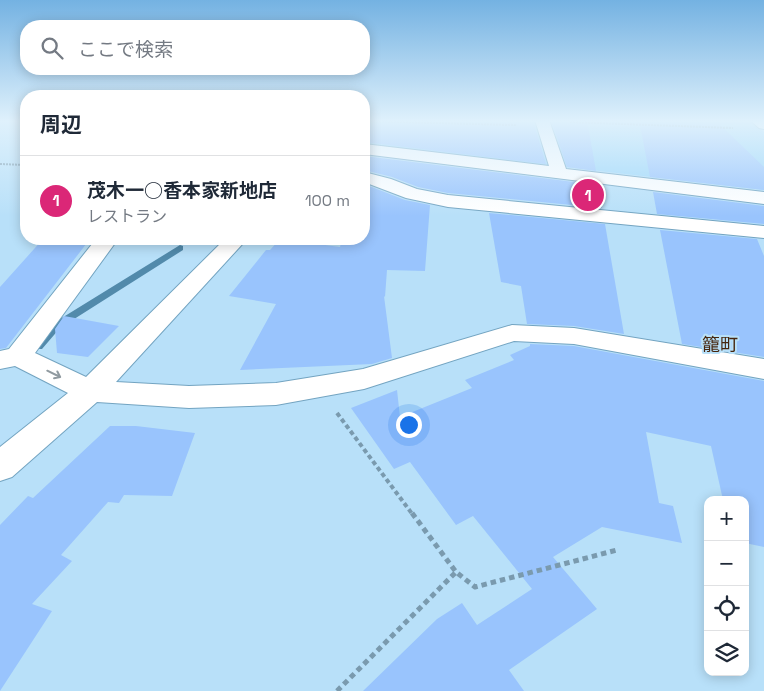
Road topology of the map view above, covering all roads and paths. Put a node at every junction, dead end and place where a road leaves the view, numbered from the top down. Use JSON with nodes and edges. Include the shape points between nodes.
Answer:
{"nodes":[{"id":1,"x":389,"y":152,"type":"edge"},
{"id":2,"x":552,"y":152,"type":"edge"},
{"id":3,"x":0,"y":164,"type":"edge"},
{"id":4,"x":20,"y":165,"type":"edge"},
{"id":5,"x":559,"y":174,"type":"junction"},
{"id":6,"x":370,"y":179,"type":"edge"},
{"id":7,"x":764,"y":198,"type":"edge"},
{"id":8,"x":764,"y":232,"type":"edge"},
{"id":9,"x":102,"y":245,"type":"edge"},
{"id":10,"x":231,"y":245,"type":"edge"},
{"id":11,"x":9,"y":358,"type":"edge"},
{"id":12,"x":764,"y":369,"type":"edge"},
{"id":13,"x":317,"y":387,"type":"junction"},
{"id":14,"x":90,"y":391,"type":"junction"},
{"id":15,"x":0,"y":467,"type":"edge"},
{"id":16,"x":617,"y":550,"type":"dead end"},
{"id":17,"x":456,"y":572,"type":"junction"},
{"id":18,"x":337,"y":691,"type":"edge"}],
"edges":[{"from":1,"to":5,"type":"street"},
{"from":2,"to":5,"type":"street"},
{"from":3,"to":4,"type":"path"},
{"from":5,"to":7,"type":"street"},
{"from":6,"to":8,"type":"street","via":[[412,194],[448,201]]},
{"from":9,"to":11,"type":"street"},
{"from":10,"to":14,"type":"street"},
{"from":11,"to":14,"type":"street","one_way":true},
{"from":12,"to":13,"type":"street","via":[[574,336],[512,333],[364,379]]},
{"from":13,"to":14,"type":"street","via":[[276,394],[189,397]]},
{"from":13,"to":17,"type":"path"},
{"from":14,"to":15,"type":"street"},
{"from":16,"to":17,"type":"path","via":[[475,587]]},
{"from":17,"to":18,"type":"path"}]}
